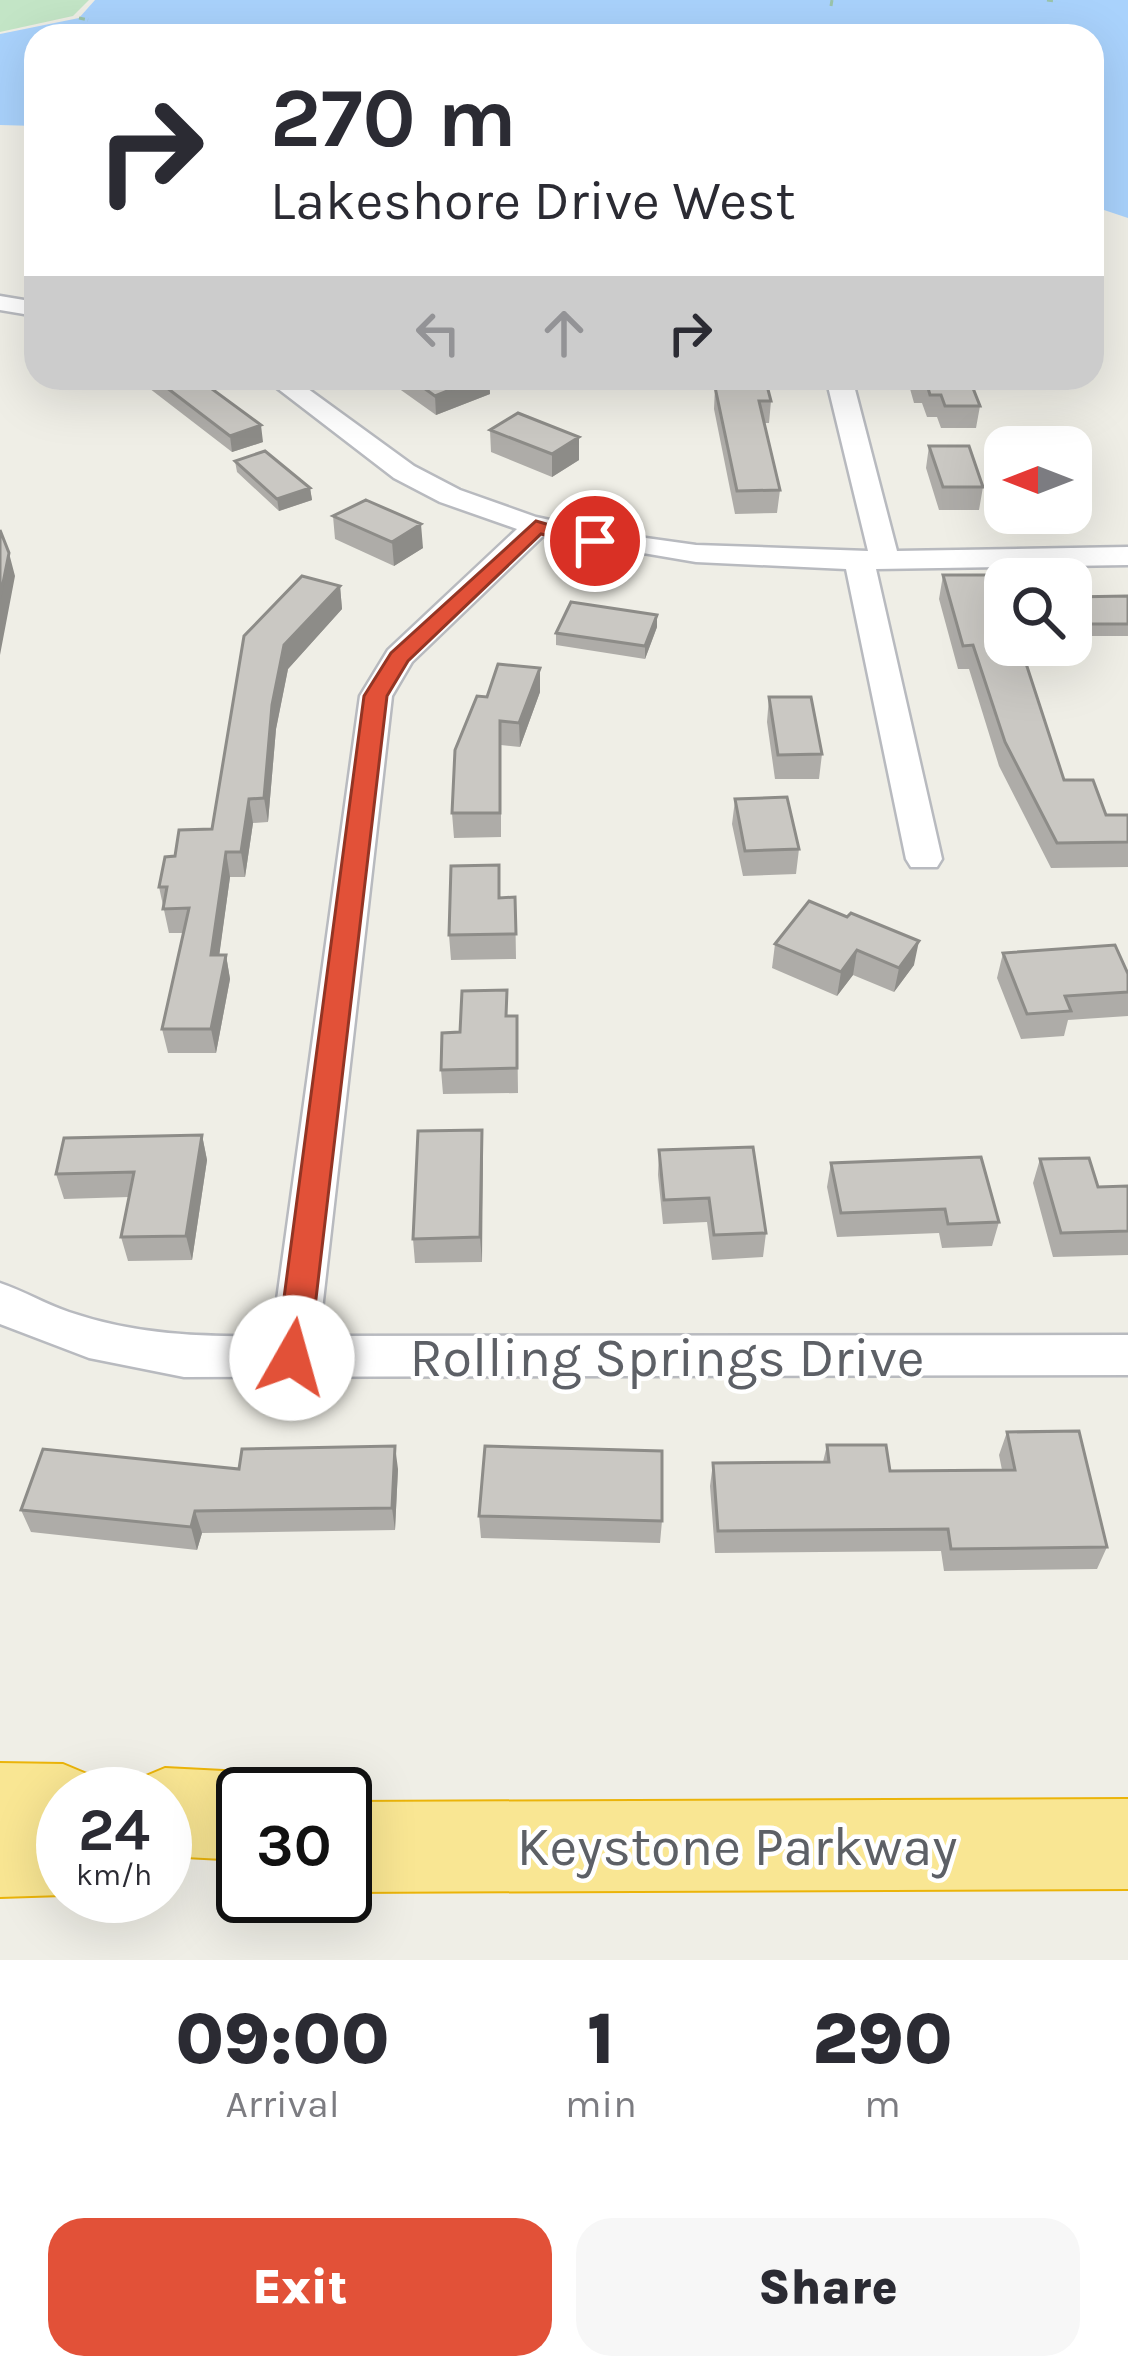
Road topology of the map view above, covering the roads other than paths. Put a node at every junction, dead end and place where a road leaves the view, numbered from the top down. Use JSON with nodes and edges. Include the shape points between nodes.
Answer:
{"nodes":[{"id":1,"x":293,"y":390,"type":"edge"},
{"id":2,"x":841,"y":390,"type":"edge"},
{"id":3,"x":536,"y":527,"type":"junction"},
{"id":4,"x":1128,"y":556,"type":"edge"},
{"id":5,"x":871,"y":557,"type":"junction"},
{"id":6,"x":923,"y":859,"type":"dead end"},
{"id":7,"x":0,"y":1302,"type":"edge"},
{"id":8,"x":1128,"y":1355,"type":"edge"},
{"id":9,"x":292,"y":1358,"type":"junction"},
{"id":10,"x":0,"y":1807,"type":"edge"},
{"id":11,"x":36,"y":1808,"type":"edge"},
{"id":12,"x":372,"y":1822,"type":"edge"},
{"id":13,"x":1128,"y":1844,"type":"edge"},
{"id":14,"x":852,"y":1846,"type":"junction"},
{"id":15,"x":372,"y":1847,"type":"edge"},
{"id":16,"x":36,"y":1851,"type":"edge"},
{"id":17,"x":0,"y":1852,"type":"edge"}],
"edges":[{"from":1,"to":3,"type":"street","via":[[396,468]]},
{"from":2,"to":5,"type":"street"},
{"from":3,"to":5,"type":"street","via":[[674,552]]},
{"from":3,"to":9,"type":"street","via":[[399,657],[376,696]]},
{"from":4,"to":5,"type":"street"},
{"from":5,"to":6,"type":"street"},
{"from":7,"to":9,"type":"street","name":"Rolling Springs Drive","via":[[102,1346]]},
{"from":8,"to":9,"type":"street","name":"Rolling Springs Drive"},
{"from":10,"to":11,"type":"highway"},
{"from":12,"to":14,"type":"highway"},
{"from":13,"to":14,"type":"highway","name":"Keystone Parkway"},
{"from":14,"to":15,"type":"highway","name":"Keystone Parkway"},
{"from":16,"to":17,"type":"highway"}]}
